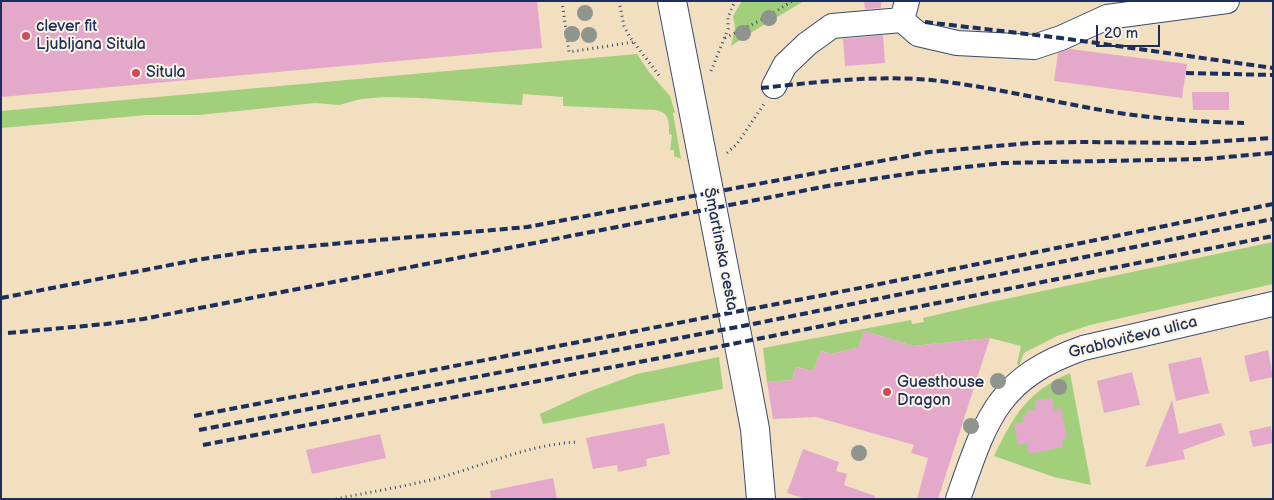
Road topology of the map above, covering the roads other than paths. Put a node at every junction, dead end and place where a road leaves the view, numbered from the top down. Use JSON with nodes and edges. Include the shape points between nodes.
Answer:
{"nodes":[{"id":1,"x":672,"y":1,"type":"edge"},
{"id":2,"x":1227,"y":1,"type":"edge"},
{"id":3,"x":904,"y":11,"type":"edge"},
{"id":4,"x":774,"y":86,"type":"road end"},
{"id":5,"x":1273,"y":304,"type":"edge"},
{"id":6,"x":760,"y":499,"type":"edge"},
{"id":7,"x":958,"y":499,"type":"edge"}],
"edges":[{"from":1,"to":6,"type":"main road","name":"Šmartinska cesta","via":[[748,389]]},
{"from":2,"to":3,"type":"street","via":[[1107,17],[1034,47],[957,43],[918,34]]},
{"from":3,"to":4,"type":"street","via":[[832,26],[785,65]]},
{"from":5,"to":7,"type":"street","name":"Grablovičeva ulica","via":[[1083,348],[1042,365],[1016,384],[994,409]]}]}
